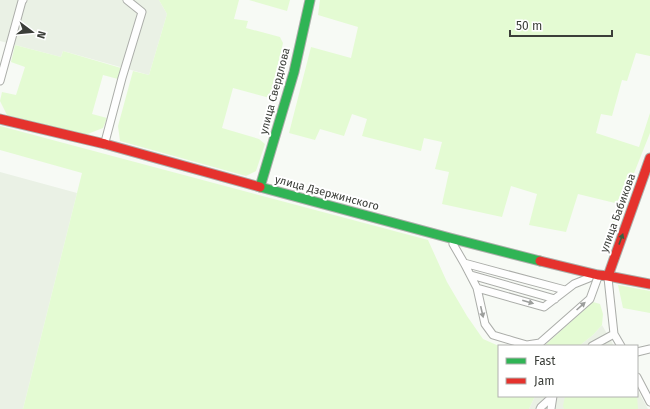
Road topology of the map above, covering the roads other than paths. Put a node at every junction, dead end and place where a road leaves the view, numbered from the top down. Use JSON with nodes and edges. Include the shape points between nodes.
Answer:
{"nodes":[{"id":1,"x":23,"y":0,"type":"edge"},
{"id":2,"x":127,"y":0,"type":"edge"},
{"id":3,"x":310,"y":0,"type":"edge"},
{"id":4,"x":0,"y":82,"type":"edge"},
{"id":5,"x":0,"y":119,"type":"edge"},
{"id":6,"x":104,"y":144,"type":"junction"},
{"id":7,"x":650,"y":158,"type":"edge"},
{"id":8,"x":260,"y":187,"type":"junction"},
{"id":9,"x":450,"y":238,"type":"junction"},
{"id":10,"x":464,"y":263,"type":"junction"},
{"id":11,"x":470,"y":275,"type":"junction"},
{"id":12,"x":603,"y":275,"type":"junction"},
{"id":13,"x":650,"y":284,"type":"edge"},
{"id":14,"x":477,"y":288,"type":"junction"},
{"id":15,"x":565,"y":290,"type":"junction"},
{"id":16,"x":555,"y":299,"type":"junction"},
{"id":17,"x":614,"y":334,"type":"junction"},
{"id":18,"x":594,"y":345,"type":"edge"},
{"id":19,"x":620,"y":345,"type":"edge"},
{"id":20,"x":650,"y":349,"type":"edge"},
{"id":21,"x":638,"y":352,"type":"edge"},
{"id":22,"x":638,"y":379,"type":"edge"},
{"id":23,"x":553,"y":397,"type":"edge"},
{"id":24,"x":650,"y":402,"type":"edge"},
{"id":25,"x":540,"y":409,"type":"edge"},
{"id":26,"x":551,"y":409,"type":"edge"}],
"edges":[{"from":1,"to":4,"type":"lane"},
{"from":2,"to":6,"type":"lane","via":[[142,12]]},
{"from":3,"to":8,"type":"main road","name":"улица Свердлова","via":[[294,72]]},
{"from":5,"to":6,"type":"main road","name":"улица Дзержинского"},
{"from":6,"to":8,"type":"main road","name":"улица Дзержинского"},
{"from":12,"to":7,"type":"main road","name":"улица Бабикова","one_way":true},
{"from":8,"to":9,"type":"main road","name":"улица Дзержинского"},
{"from":9,"to":10,"type":"lane"},
{"from":9,"to":12,"type":"main road","name":"улица Дзержинского"},
{"from":10,"to":11,"type":"lane"},
{"from":10,"to":15,"type":"lane"},
{"from":11,"to":14,"type":"lane"},
{"from":11,"to":16,"type":"lane"},
{"from":12,"to":13,"type":"main road","name":"улица Дзержинского"},
{"from":14,"to":12,"type":"lane","one_way":true,"via":[[485,324],[493,335],[528,345],[540,343],[590,299]]},
{"from":12,"to":15,"type":"lane","via":[[574,284]]},
{"from":12,"to":17,"type":"lane"},
{"from":14,"to":16,"type":"lane","one_way":true,"via":[[544,307]]},
{"from":15,"to":16,"type":"lane"},
{"from":17,"to":18,"type":"lane"},
{"from":17,"to":19,"type":"lane"},
{"from":20,"to":21,"type":"lane"},
{"from":22,"to":24,"type":"lane"},
{"from":23,"to":25,"type":"lane"},
{"from":23,"to":26,"type":"lane"}]}
